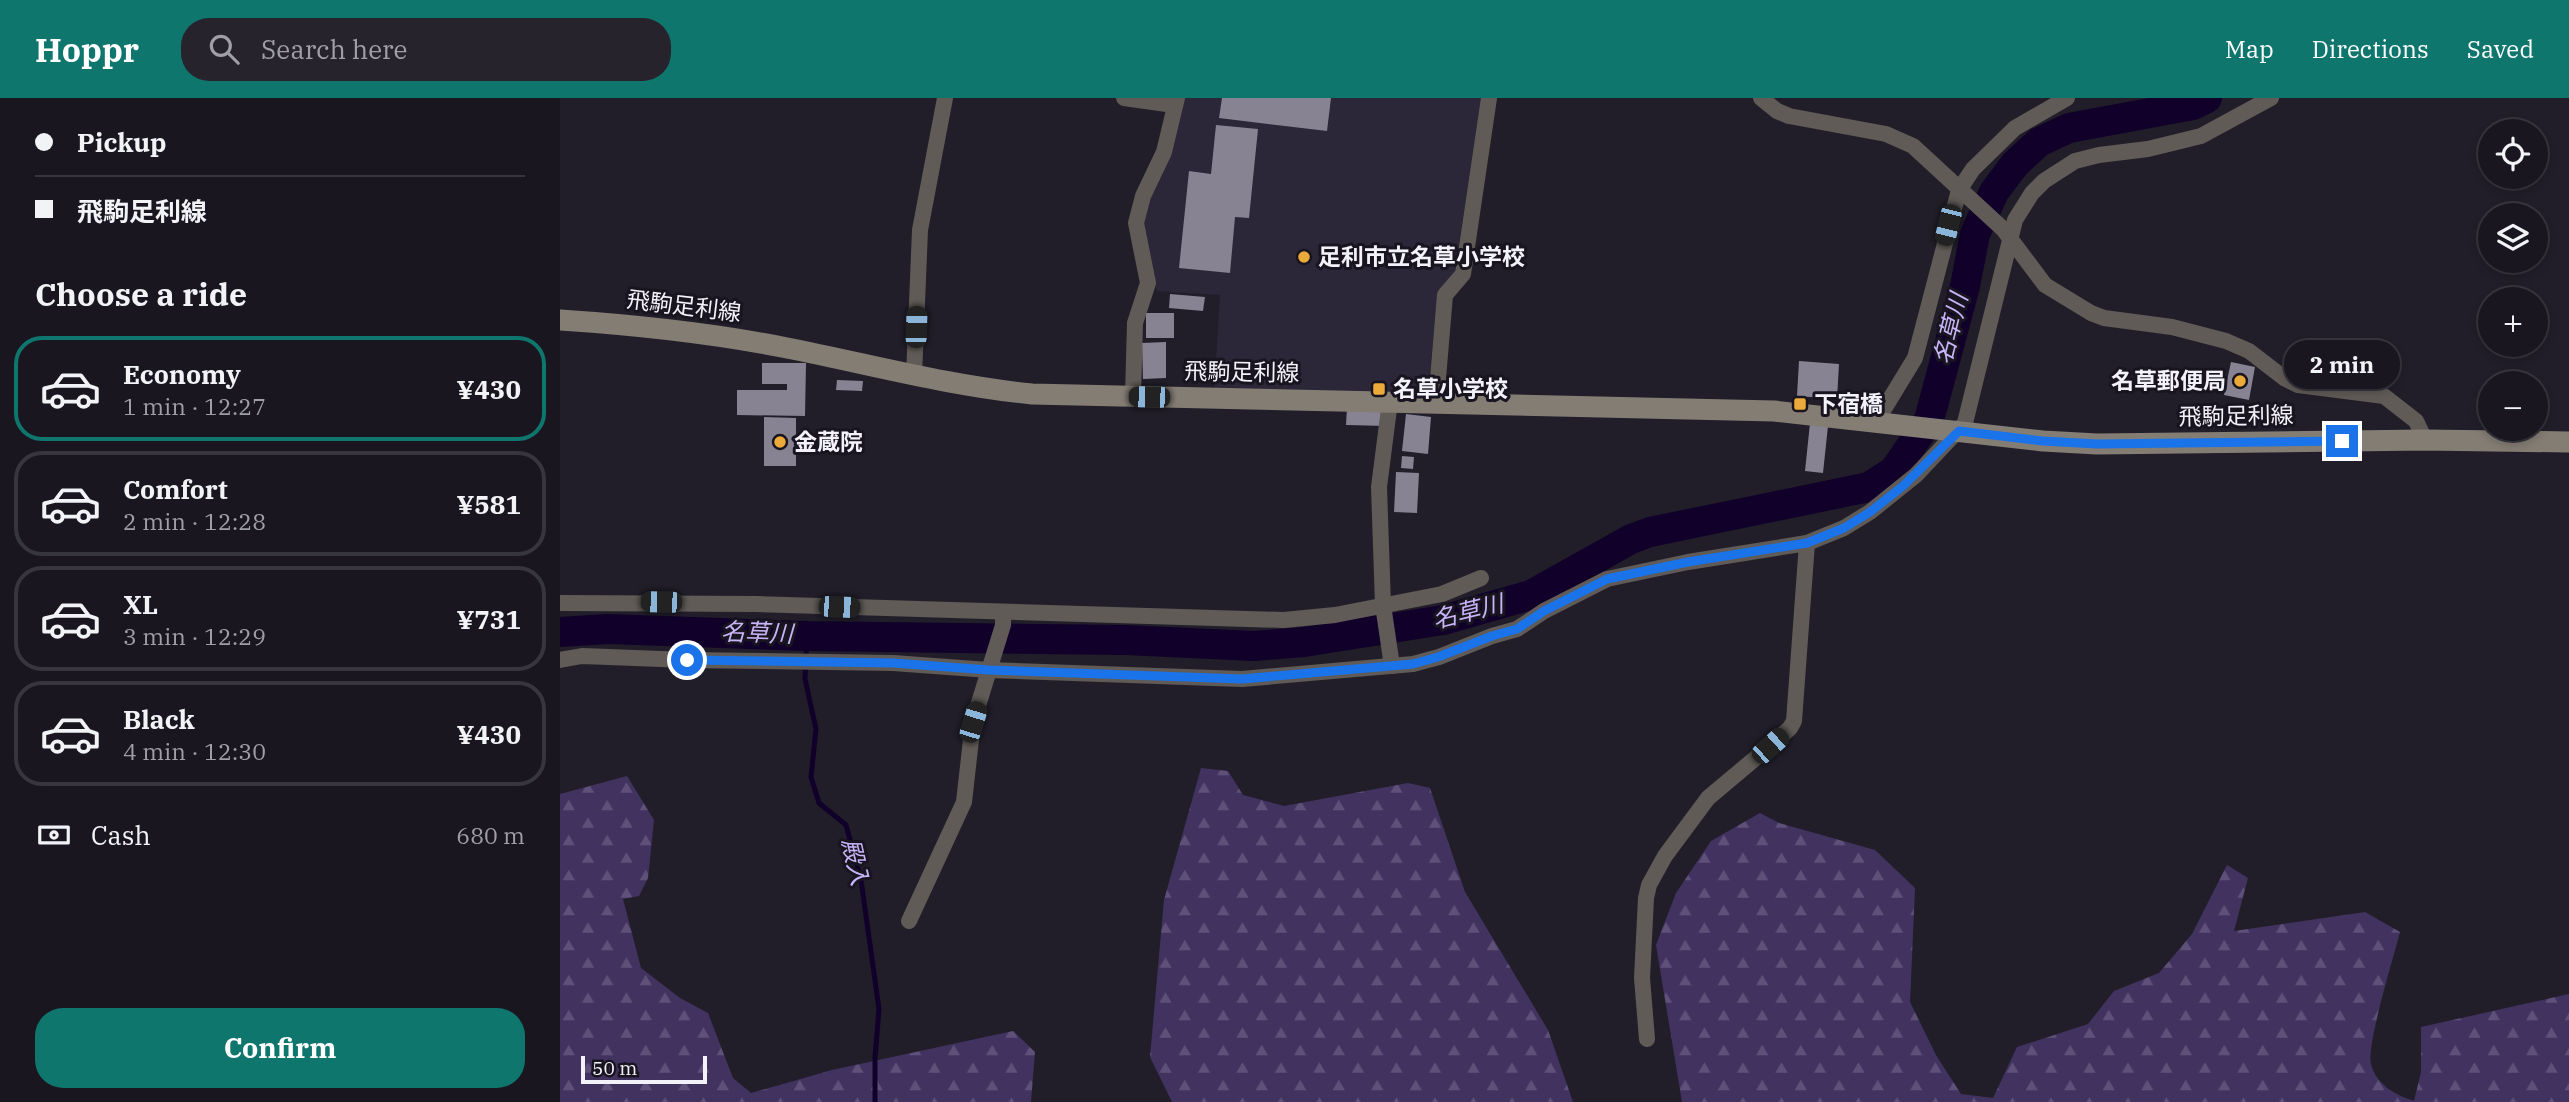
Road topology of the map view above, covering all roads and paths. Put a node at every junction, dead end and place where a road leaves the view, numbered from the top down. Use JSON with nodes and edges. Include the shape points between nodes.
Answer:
{"nodes":[{"id":1,"x":945,"y":98,"type":"edge"},
{"id":2,"x":1124,"y":98,"type":"edge"},
{"id":3,"x":1489,"y":98,"type":"edge"},
{"id":4,"x":1762,"y":98,"type":"edge"},
{"id":5,"x":2067,"y":98,"type":"edge"},
{"id":6,"x":2271,"y":98,"type":"edge"},
{"id":7,"x":1176,"y":101,"type":"edge"},
{"id":8,"x":1964,"y":194,"type":"junction"},
{"id":9,"x":2006,"y":233,"type":"junction"},
{"id":10,"x":560,"y":320,"type":"edge"},
{"id":11,"x":914,"y":376,"type":"junction"},
{"id":12,"x":1133,"y":396,"type":"junction"},
{"id":13,"x":1390,"y":401,"type":"junction"},
{"id":14,"x":1437,"y":402,"type":"junction"},
{"id":15,"x":1882,"y":422,"type":"junction"},
{"id":16,"x":1953,"y":430,"type":"junction"},
{"id":17,"x":2425,"y":440,"type":"junction"},
{"id":18,"x":2569,"y":442,"type":"edge"},
{"id":19,"x":1807,"y":543,"type":"junction"},
{"id":20,"x":1481,"y":578,"type":"dead end"},
{"id":21,"x":560,"y":603,"type":"edge"},
{"id":22,"x":1384,"y":609,"type":"junction"},
{"id":23,"x":1003,"y":619,"type":"junction"},
{"id":24,"x":560,"y":660,"type":"edge"},
{"id":25,"x":1390,"y":662,"type":"junction"},
{"id":26,"x":990,"y":664,"type":"junction"},
{"id":27,"x":909,"y":921,"type":"dead end"},
{"id":28,"x":1647,"y":1039,"type":"dead end"}],
"edges":[{"from":1,"to":11,"type":"street","via":[[920,230]]},
{"from":2,"to":7,"type":"street"},
{"from":3,"to":14,"type":"street","via":[[1463,274],[1446,295]]},
{"from":4,"to":8,"type":"street","via":[[1777,111],[1799,119],[1899,138],[1927,156]]},
{"from":5,"to":8,"type":"street","via":[[2015,128],[1973,169]]},
{"from":6,"to":9,"type":"street","via":[[2201,136],[2075,161],[2032,193]]},
{"from":7,"to":12,"type":"street","via":[[1164,152],[1136,223],[1148,283],[1135,323]]},
{"from":8,"to":9,"type":"street"},
{"from":8,"to":15,"type":"street","via":[[1916,358]]},
{"from":9,"to":16,"type":"street","via":[[1969,410],[1965,423]]},
{"from":9,"to":17,"type":"street","via":[[2045,285],[2091,313],[2226,341],[2298,385],[2384,396],[2416,421]]},
{"from":10,"to":11,"type":"main road","name":"飛駒足利線","via":[[738,339]]},
{"from":11,"to":12,"type":"main road","name":"飛駒足利線","via":[[998,391]]},
{"from":12,"to":13,"type":"main road","name":"飛駒足利線"},
{"from":13,"to":14,"type":"main road","name":"飛駒足利線"},
{"from":13,"to":22,"type":"street","via":[[1379,487]]},
{"from":14,"to":15,"type":"main road","name":"飛駒足利線","via":[[1774,411]]},
{"from":15,"to":16,"type":"main road"},
{"from":16,"to":17,"type":"main road","name":"飛駒足利線","via":[[2097,444]]},
{"from":16,"to":19,"type":"street","via":[[1916,475],[1870,512]]},
{"from":17,"to":18,"type":"main road","name":"飛駒足利線"},
{"from":19,"to":25,"type":"street","via":[[1607,579],[1517,629],[1438,657]]},
{"from":19,"to":28,"type":"street","via":[[1794,721],[1708,798],[1665,856],[1650,885],[1642,978]]},
{"from":20,"to":22,"type":"street"},
{"from":21,"to":23,"type":"street","via":[[756,604]]},
{"from":22,"to":23,"type":"street","via":[[1284,620]]},
{"from":22,"to":25,"type":"street"},
{"from":23,"to":26,"type":"street"},
{"from":24,"to":26,"type":"street","via":[[582,656]]},
{"from":25,"to":26,"type":"street","via":[[1242,679]]},
{"from":26,"to":27,"type":"street","via":[[973,722],[964,802]]}]}
